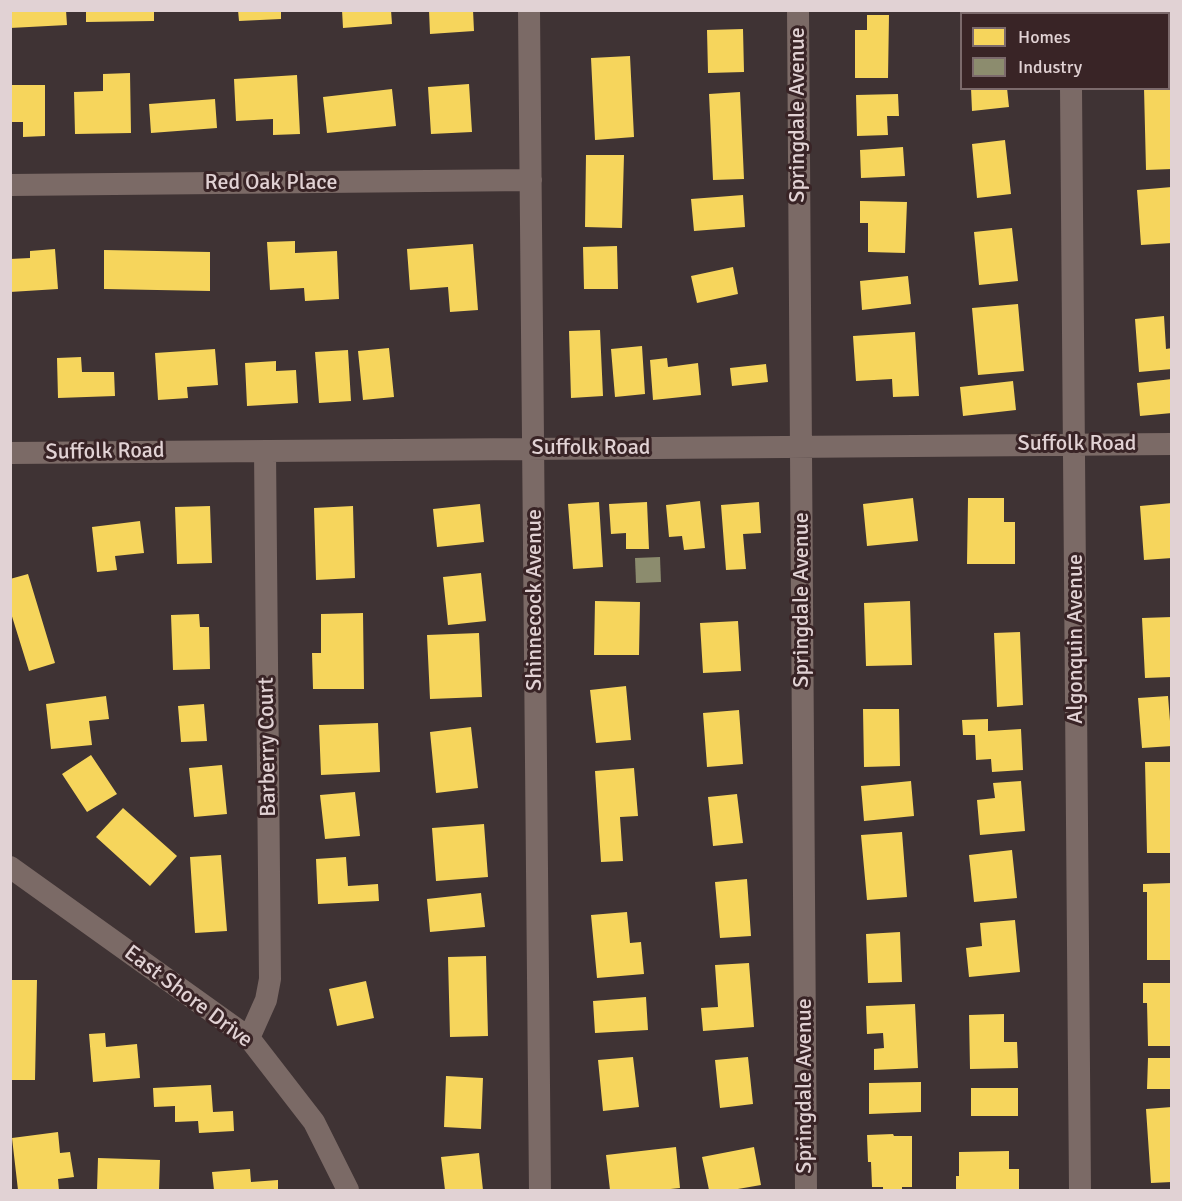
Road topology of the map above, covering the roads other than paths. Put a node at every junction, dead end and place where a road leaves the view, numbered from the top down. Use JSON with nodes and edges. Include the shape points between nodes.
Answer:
{"nodes":[{"id":1,"x":529,"y":10,"type":"edge"},
{"id":2,"x":798,"y":10,"type":"edge"},
{"id":3,"x":1071,"y":90,"type":"edge"},
{"id":4,"x":531,"y":180,"type":"junction"},
{"id":5,"x":10,"y":185,"type":"edge"},
{"id":6,"x":1172,"y":444,"type":"edge"},
{"id":7,"x":1074,"y":445,"type":"junction"},
{"id":8,"x":801,"y":447,"type":"junction"},
{"id":9,"x":533,"y":448,"type":"junction"},
{"id":10,"x":265,"y":451,"type":"junction"},
{"id":11,"x":10,"y":453,"type":"edge"},
{"id":12,"x":10,"y":867,"type":"edge"},
{"id":13,"x":249,"y":1038,"type":"junction"},
{"id":14,"x":348,"y":1191,"type":"edge"},
{"id":15,"x":540,"y":1191,"type":"edge"},
{"id":16,"x":806,"y":1191,"type":"edge"},
{"id":17,"x":1080,"y":1191,"type":"edge"}],
"edges":[{"from":1,"to":4,"type":"street","name":"Shinnecock Avenue"},
{"from":2,"to":8,"type":"street","name":"Springdale Avenue"},
{"from":3,"to":7,"type":"street","name":"Algonquin Avenue"},
{"from":4,"to":5,"type":"street","name":"Red Oak Place"},
{"from":4,"to":9,"type":"street","name":"Shinnecock Avenue"},
{"from":6,"to":7,"type":"street","name":"Suffolk Road"},
{"from":7,"to":8,"type":"street","name":"Suffolk Road"},
{"from":7,"to":17,"type":"street","name":"Algonquin Avenue"},
{"from":8,"to":9,"type":"street","name":"Suffolk Road"},
{"from":8,"to":16,"type":"street","name":"Springdale Avenue"},
{"from":9,"to":10,"type":"street","name":"Suffolk Road"},
{"from":9,"to":15,"type":"street","name":"Shinnecock Avenue"},
{"from":10,"to":11,"type":"street","name":"Suffolk Road"},
{"from":10,"to":13,"type":"street","name":"Barberry Court","via":[[270,979],[266,1000]]},
{"from":12,"to":13,"type":"street","name":"East Shore Drive"},
{"from":13,"to":14,"type":"street","name":"East Shore Drive","via":[[314,1122]]}]}
